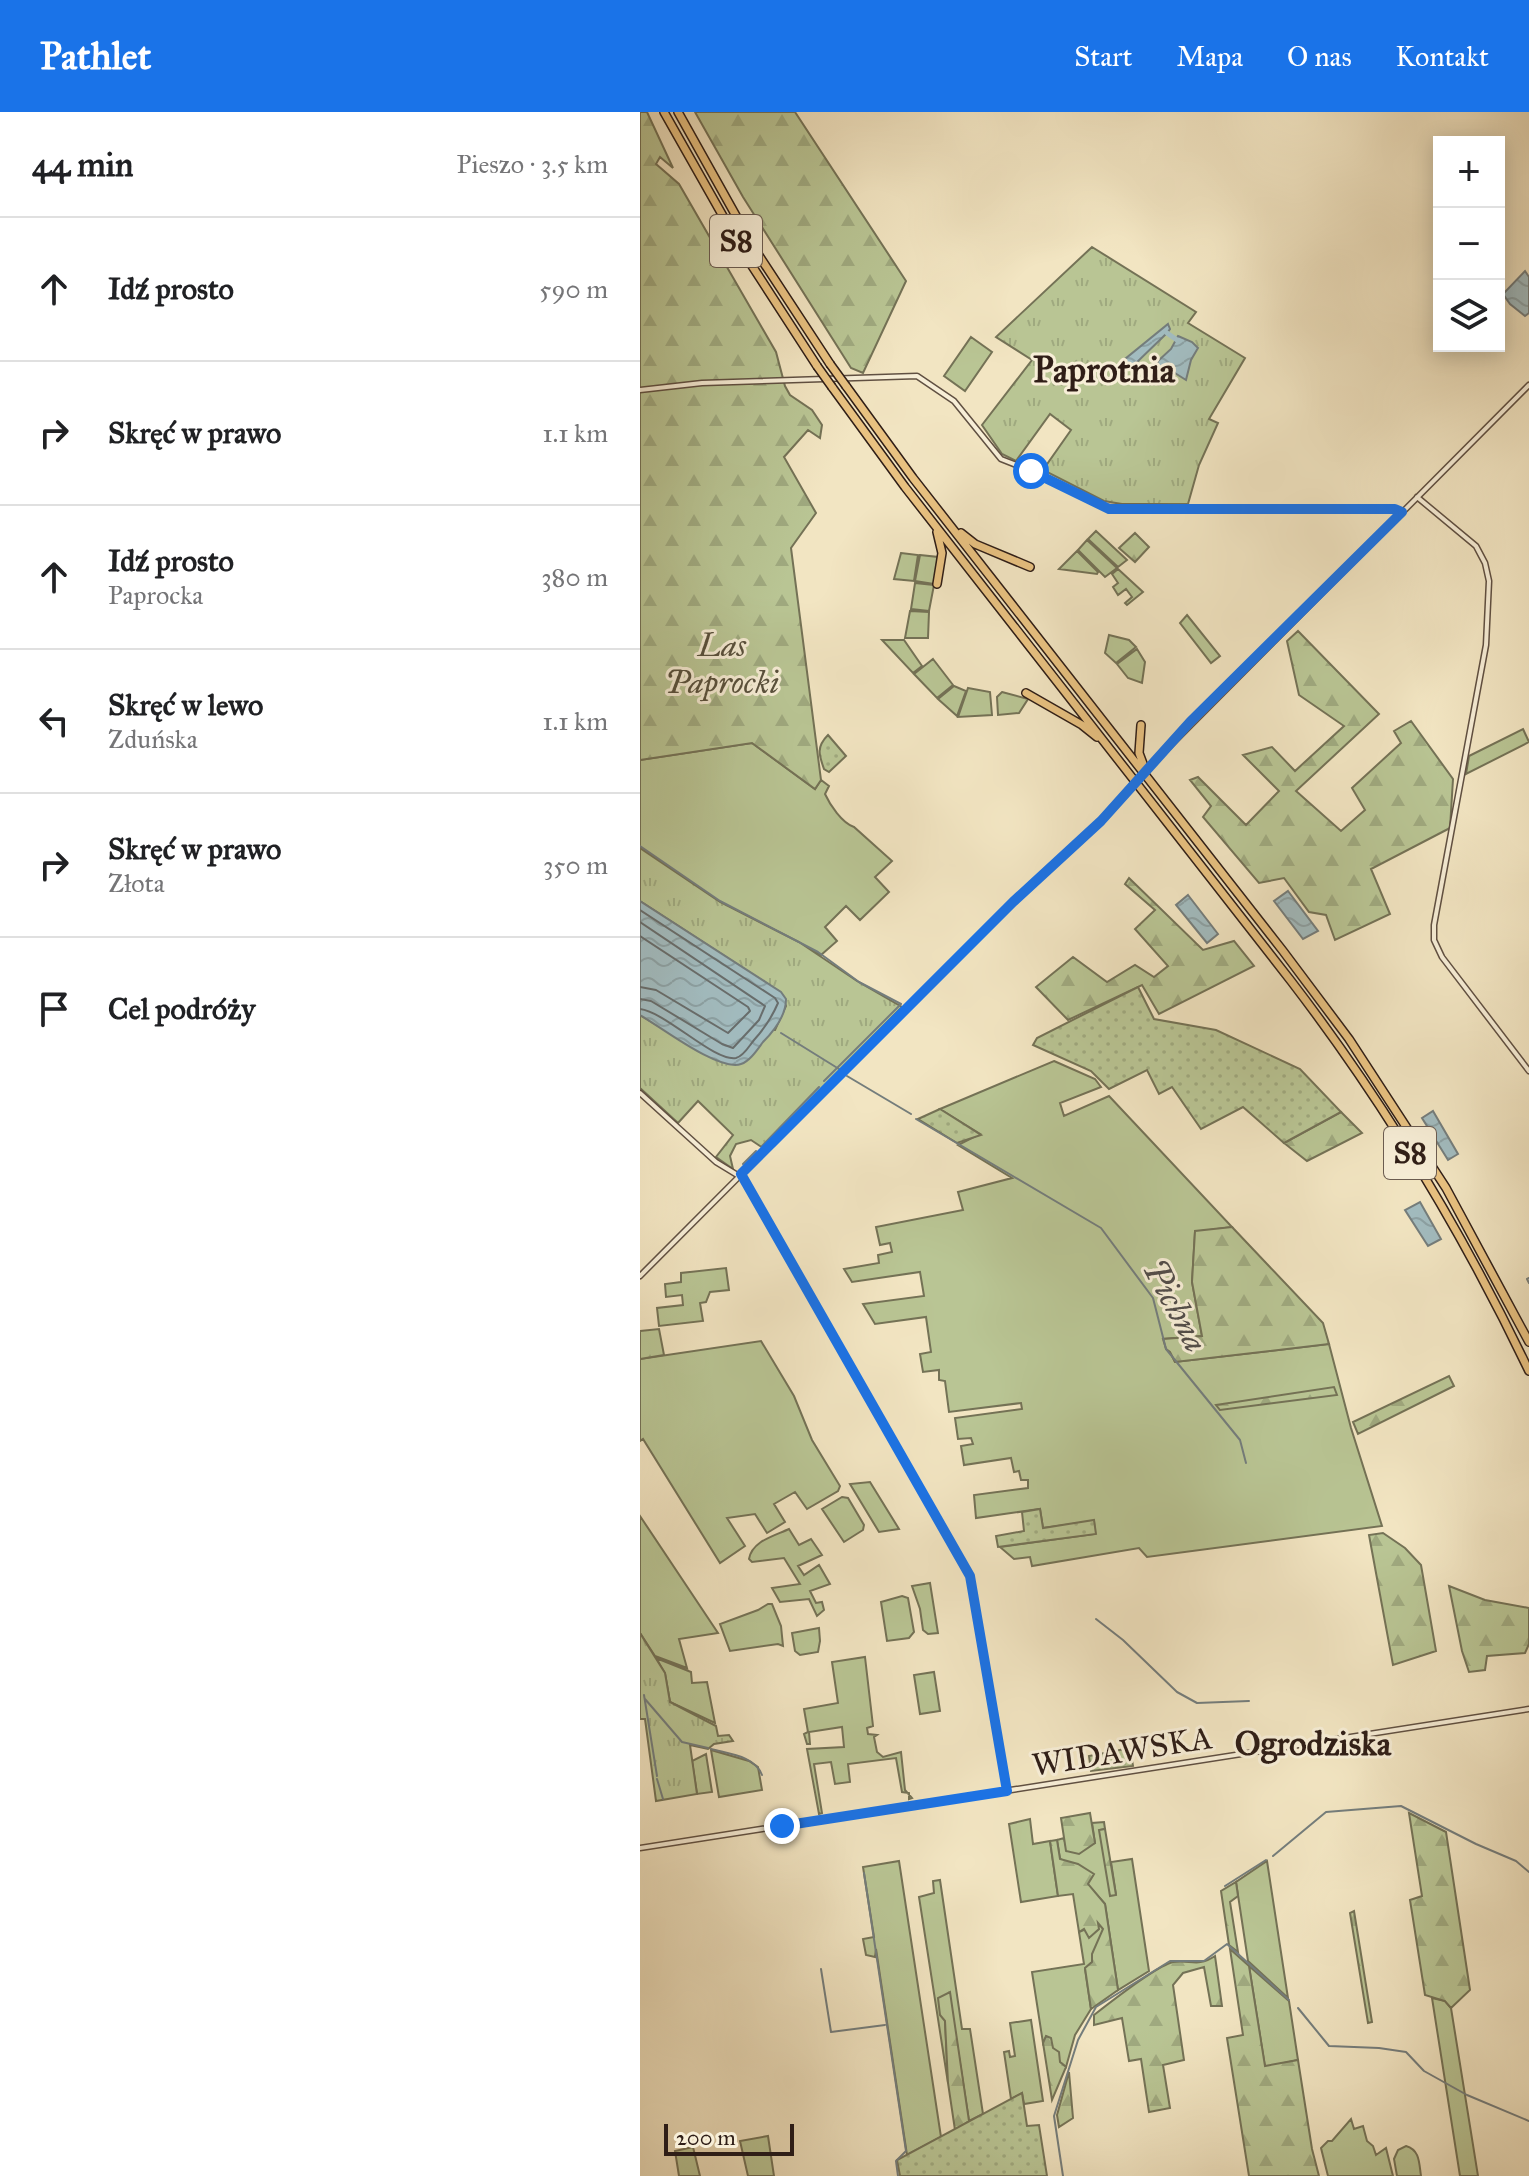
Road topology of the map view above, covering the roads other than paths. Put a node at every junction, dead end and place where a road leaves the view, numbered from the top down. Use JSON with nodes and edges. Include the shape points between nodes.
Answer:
{"nodes":[{"id":1,"x":664,"y":112,"type":"edge"},
{"id":2,"x":678,"y":112,"type":"edge"},
{"id":3,"x":1529,"y":385,"type":"edge"},
{"id":4,"x":640,"y":390,"type":"edge"},
{"id":5,"x":1417,"y":497,"type":"junction"},
{"id":6,"x":1402,"y":512,"type":"junction"},
{"id":7,"x":942,"y":515,"type":"junction"},
{"id":8,"x":935,"y":526,"type":"junction"},
{"id":9,"x":1030,"y":567,"type":"dead end"},
{"id":10,"x":937,"y":584,"type":"dead end"},
{"id":11,"x":1026,"y":693,"type":"dead end"},
{"id":12,"x":1141,"y":725,"type":"dead end"},
{"id":13,"x":1107,"y":746,"type":"junction"},
{"id":14,"x":1151,"y":782,"type":"junction"},
{"id":15,"x":1529,"y":1071,"type":"edge"},
{"id":16,"x":640,"y":1093,"type":"edge"},
{"id":17,"x":740,"y":1175,"type":"junction"},
{"id":18,"x":640,"y":1276,"type":"edge"},
{"id":19,"x":1529,"y":1342,"type":"edge"},
{"id":20,"x":1529,"y":1371,"type":"edge"},
{"id":21,"x":1529,"y":1709,"type":"edge"},
{"id":22,"x":1007,"y":1791,"type":"junction"},
{"id":23,"x":640,"y":1848,"type":"edge"}],
"edges":[{"from":1,"to":8,"type":"highway","number":"S8","bridge":true,"via":[[738,244],[817,366]]},
{"from":2,"to":7,"type":"highway","number":"S8","bridge":true,"via":[[748,236],[830,364]]},
{"from":3,"to":5,"type":"street"},
{"from":4,"to":6,"type":"street","via":[[917,376],[954,401],[1001,459],[1104,507]]},
{"from":5,"to":6,"type":"street"},
{"from":5,"to":15,"type":"street","via":[[1476,546],[1489,581],[1486,645],[1434,940]]},
{"from":6,"to":17,"type":"street","bridge":true,"via":[[1101,821]]},
{"from":7,"to":9,"type":"highway","via":[[975,544]]},
{"from":7,"to":14,"type":"highway","number":"S8"},
{"from":8,"to":10,"type":"highway","via":[[942,553]]},
{"from":8,"to":13,"type":"highway","number":"S8"},
{"from":11,"to":13,"type":"highway"},
{"from":12,"to":14,"type":"highway","via":[[1139,753]]},
{"from":13,"to":20,"type":"highway","number":"S8","via":[[1291,981],[1372,1095],[1460,1237]]},
{"from":14,"to":19,"type":"highway","number":"S8","via":[[1369,1068],[1452,1198]]},
{"from":16,"to":17,"type":"street","via":[[710,1156]]},
{"from":17,"to":18,"type":"street"},
{"from":17,"to":22,"type":"street","via":[[970,1576]]},
{"from":21,"to":22,"type":"street","name":"WIDAWSKA"},
{"from":22,"to":23,"type":"street","name":"WIDAWSKA"}]}
